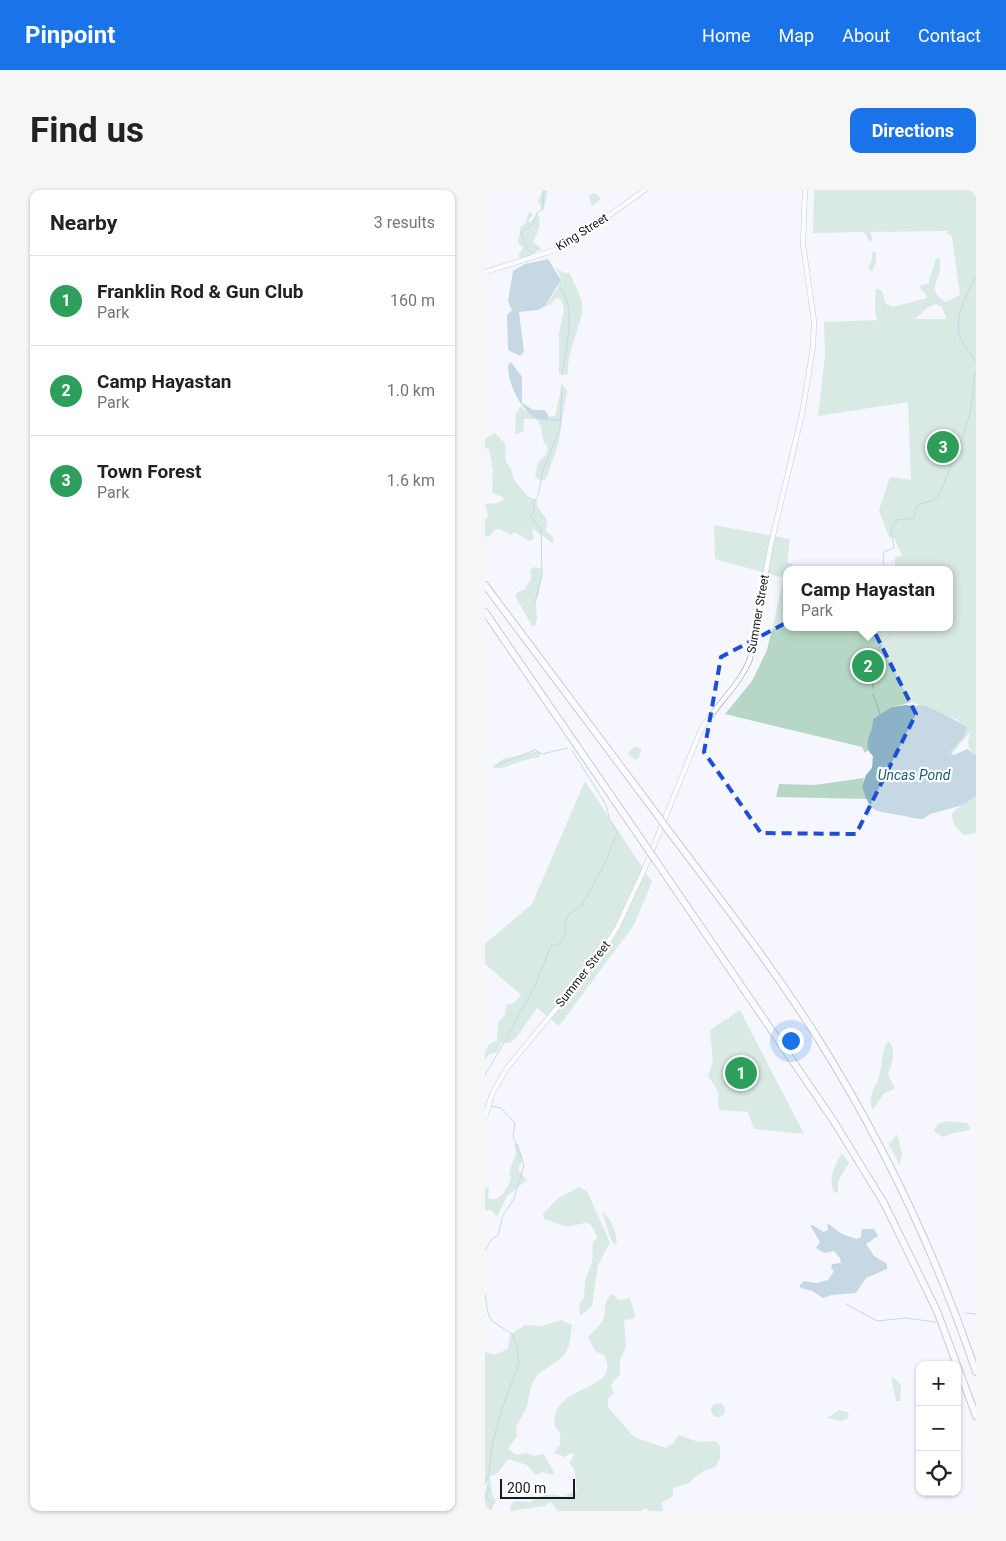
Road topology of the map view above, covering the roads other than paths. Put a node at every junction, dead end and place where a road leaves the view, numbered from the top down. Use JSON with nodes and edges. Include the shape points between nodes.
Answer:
{"nodes":[{"id":1,"x":805,"y":190,"type":"edge"},
{"id":2,"x":643,"y":191,"type":"edge"},
{"id":3,"x":485,"y":272,"type":"edge"},
{"id":4,"x":485,"y":585,"type":"edge"},
{"id":5,"x":485,"y":612,"type":"edge"},
{"id":6,"x":485,"y":1117,"type":"edge"},
{"id":7,"x":976,"y":1372,"type":"edge"},
{"id":8,"x":976,"y":1416,"type":"edge"}],
"edges":[{"from":1,"to":6,"type":"main road","name":"Summer Street","via":[[803,244],[814,321],[813,346],[802,414],[771,544],[750,659],[742,676],[712,712],[699,736],[616,930],[596,961],[507,1068],[492,1094]]},
{"from":2,"to":3,"type":"main road","name":"King Street","via":[[555,250]]},
{"from":4,"to":7,"type":"highway","bridge":true,"via":[[779,979],[850,1091],[929,1251]]},
{"from":5,"to":8,"type":"highway","bridge":true,"via":[[828,1113],[884,1203],[937,1311]]}]}
